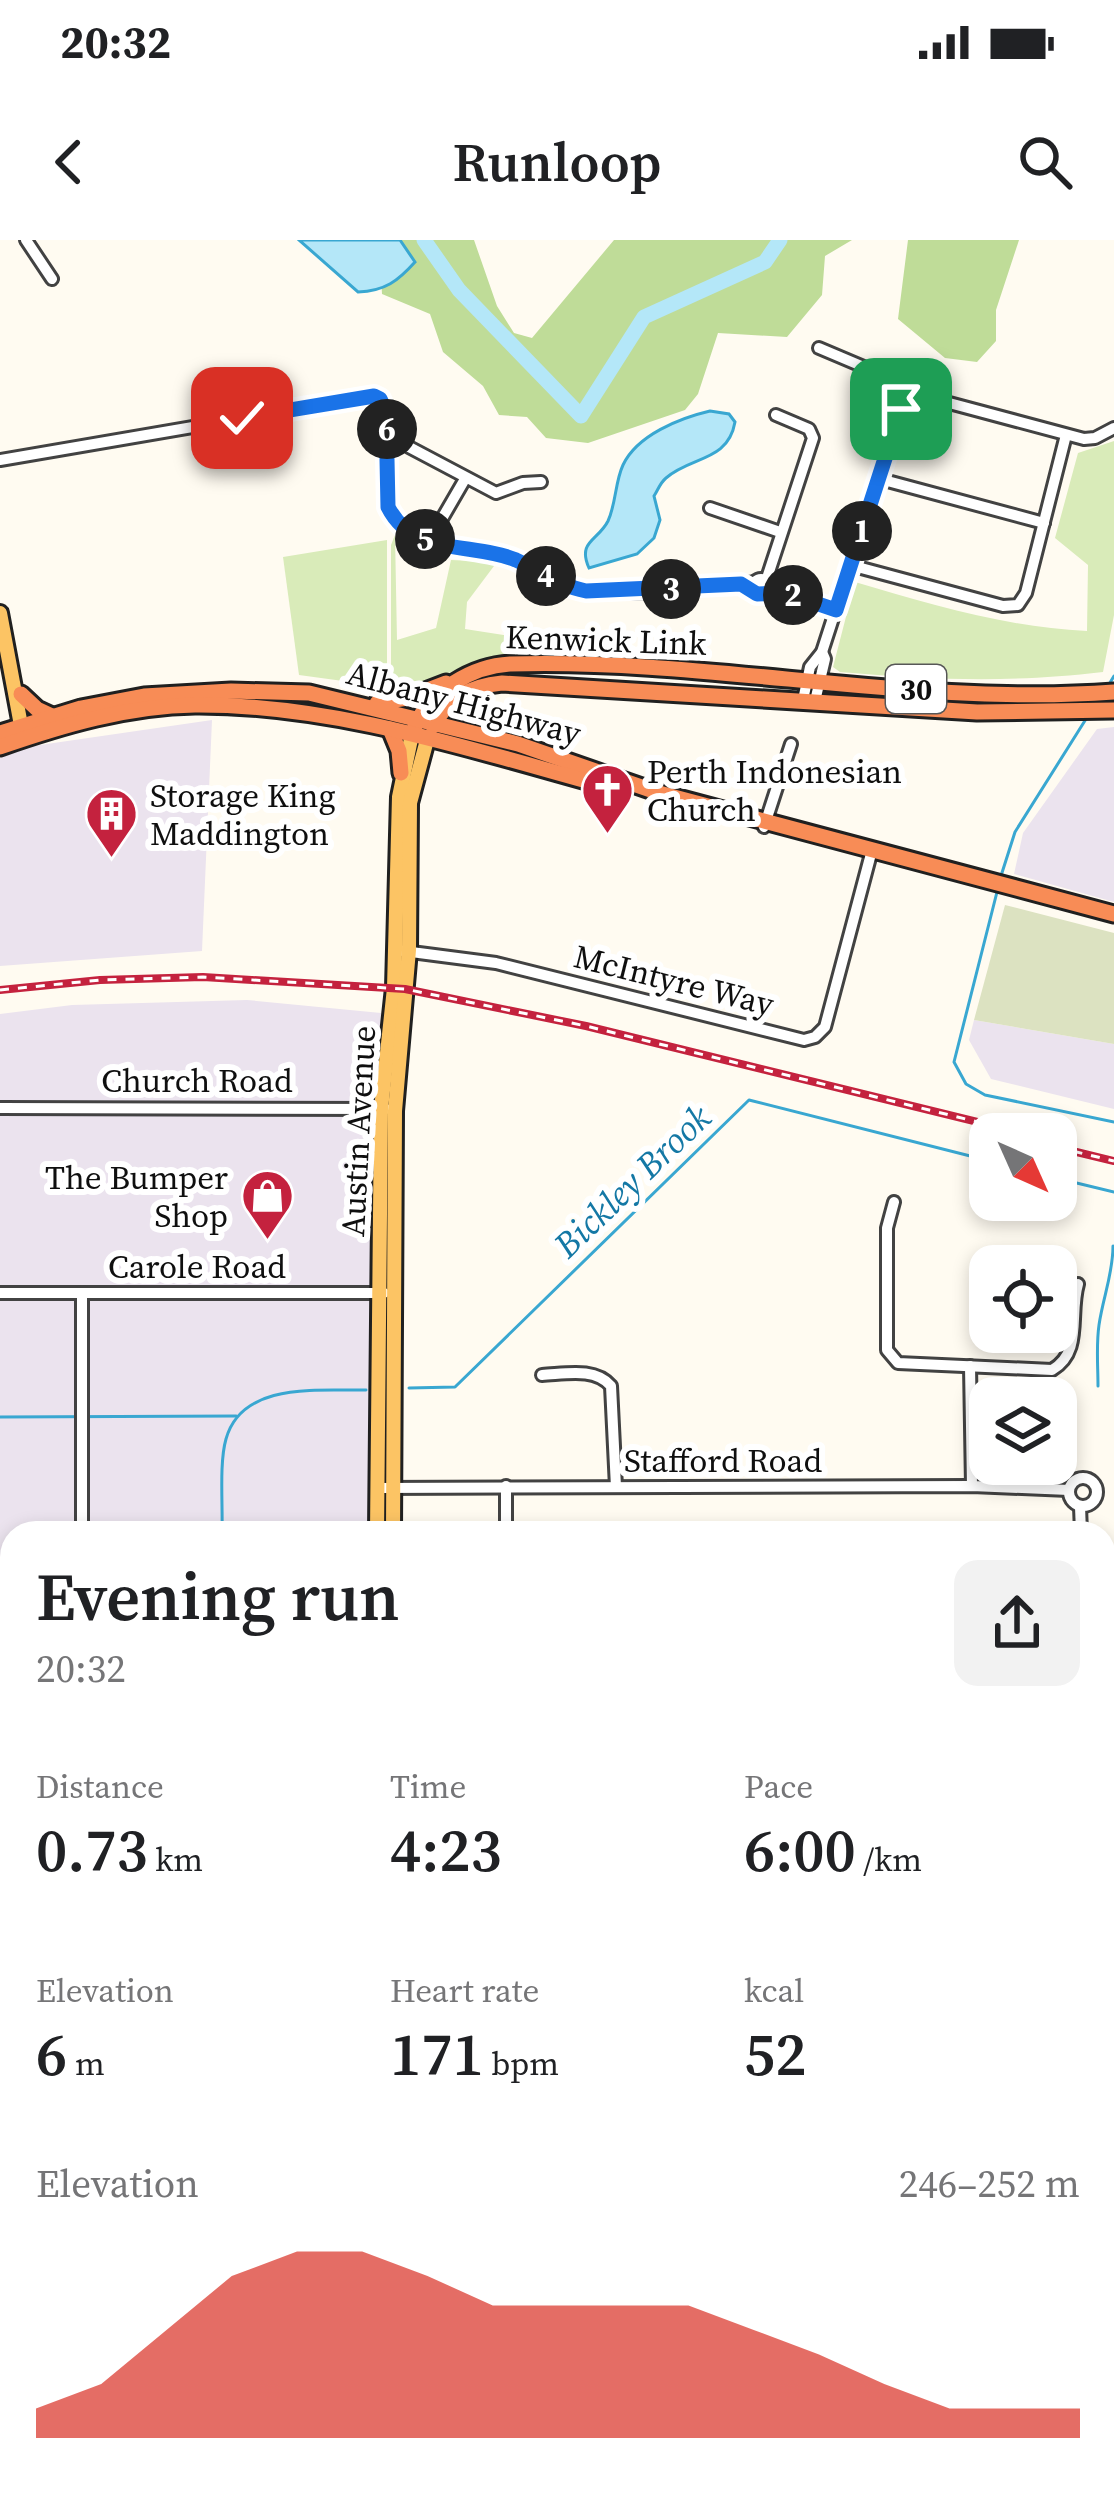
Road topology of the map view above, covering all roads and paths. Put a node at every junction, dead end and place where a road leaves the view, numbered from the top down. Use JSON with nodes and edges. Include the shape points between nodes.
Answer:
{"nodes":[{"id":1,"x":26,"y":240,"type":"edge"},
{"id":2,"x":52,"y":280,"type":"dead end"},
{"id":3,"x":819,"y":349,"type":"dead end"},
{"id":4,"x":909,"y":398,"type":"junction"},
{"id":5,"x":779,"y":422,"type":"dead end"},
{"id":6,"x":1114,"y":428,"type":"edge"},
{"id":7,"x":1066,"y":435,"type":"junction"},
{"id":8,"x":409,"y":447,"type":"dead end"},
{"id":9,"x":2,"y":462,"type":"edge"},
{"id":10,"x":465,"y":479,"type":"junction"},
{"id":11,"x":880,"y":479,"type":"junction"},
{"id":12,"x":541,"y":482,"type":"dead end"},
{"id":13,"x":718,"y":506,"type":"dead end"},
{"id":14,"x":1044,"y":524,"type":"junction"},
{"id":15,"x":780,"y":532,"type":"junction"},
{"id":16,"x":429,"y":541,"type":"junction"},
{"id":17,"x":850,"y":565,"type":"junction"},
{"id":18,"x":760,"y":582,"type":"junction"},
{"id":19,"x":836,"y":610,"type":"junction"},
{"id":20,"x":0,"y":613,"type":"edge"},
{"id":21,"x":484,"y":676,"type":"junction"},
{"id":22,"x":813,"y":681,"type":"junction"},
{"id":23,"x":19,"y":691,"type":"junction"},
{"id":24,"x":1114,"y":692,"type":"edge"},
{"id":25,"x":809,"y":700,"type":"junction"},
{"id":26,"x":368,"y":704,"type":"junction"},
{"id":27,"x":1114,"y":710,"type":"edge"},
{"id":28,"x":52,"y":716,"type":"junction"},
{"id":29,"x":427,"y":720,"type":"junction"},
{"id":30,"x":390,"y":729,"type":"junction"},
{"id":31,"x":27,"y":730,"type":"junction"},
{"id":32,"x":466,"y":730,"type":"junction"},
{"id":33,"x":0,"y":733,"type":"edge"},
{"id":34,"x":420,"y":737,"type":"junction"},
{"id":35,"x":791,"y":744,"type":"dead end"},
{"id":36,"x":0,"y":747,"type":"edge"},
{"id":37,"x":401,"y":773,"type":"junction"},
{"id":38,"x":765,"y":825,"type":"junction"},
{"id":39,"x":871,"y":853,"type":"junction"},
{"id":40,"x":1114,"y":918,"type":"edge"},
{"id":41,"x":402,"y":950,"type":"junction"},
{"id":42,"x":0,"y":1108,"type":"edge"},
{"id":43,"x":388,"y":1110,"type":"junction"},
{"id":44,"x":894,"y":1202,"type":"dead end"},
{"id":45,"x":1078,"y":1284,"type":"dead end"},
{"id":46,"x":0,"y":1293,"type":"edge"},
{"id":47,"x":82,"y":1293,"type":"junction"},
{"id":48,"x":385,"y":1293,"type":"junction"},
{"id":49,"x":970,"y":1366,"type":"junction"},
{"id":50,"x":542,"y":1375,"type":"dead end"},
{"id":51,"x":506,"y":1486,"type":"junction"},
{"id":52,"x":971,"y":1486,"type":"junction"},
{"id":53,"x":616,"y":1487,"type":"junction"},
{"id":54,"x":385,"y":1488,"type":"junction"},
{"id":55,"x":1114,"y":1489,"type":"edge"},
{"id":56,"x":1070,"y":1490,"type":"junction"},
{"id":57,"x":1097,"y":1490,"type":"junction"},
{"id":58,"x":1081,"y":1505,"type":"junction"},
{"id":59,"x":82,"y":1521,"type":"edge"},
{"id":60,"x":379,"y":1521,"type":"edge"},
{"id":61,"x":391,"y":1521,"type":"edge"},
{"id":62,"x":506,"y":1521,"type":"edge"},
{"id":63,"x":1082,"y":1521,"type":"edge"}],
"edges":[{"from":1,"to":2,"type":"street"},
{"from":3,"to":4,"type":"street","via":[[897,380]]},
{"from":4,"to":7,"type":"street"},
{"from":4,"to":11,"type":"street"},
{"from":5,"to":15,"type":"street","via":[[813,438]]},
{"from":6,"to":7,"type":"street","via":[[1095,438]]},
{"from":7,"to":14,"type":"street"},
{"from":8,"to":10,"type":"street"},
{"from":9,"to":16,"type":"street","via":[[365,396],[380,399],[386,412],[388,507]]},
{"from":10,"to":12,"type":"street","via":[[496,493]]},
{"from":10,"to":16,"type":"street"},
{"from":11,"to":14,"type":"street"},
{"from":11,"to":17,"type":"street"},
{"from":13,"to":15,"type":"street"},
{"from":14,"to":17,"type":"street","via":[[1026,593],[1012,607]]},
{"from":15,"to":18,"type":"street"},
{"from":16,"to":18,"type":"street","via":[[514,559],[586,591]]},
{"from":17,"to":19,"type":"street"},
{"from":18,"to":19,"type":"street"},
{"from":19,"to":22,"type":"street","via":[[814,658]]},
{"from":20,"to":23,"type":"main road"},
{"from":21,"to":22,"type":"highway","name":"Kenwick Link","number":"30","via":[[540,664]]},
{"from":21,"to":25,"type":"highway","name":"Kenwick Link","number":"30"},
{"from":21,"to":26,"type":"highway","number":"30"},
{"from":21,"to":29,"type":"highway","name":"Kenwick Link","via":[[448,687]]},
{"from":21,"to":32,"type":"highway","via":[[461,704]]},
{"from":22,"to":24,"type":"highway","name":"Kenwick Link","number":"30","via":[[1026,695]]},
{"from":22,"to":25,"type":"street"},
{"from":23,"to":28,"type":"highway"},
{"from":23,"to":31,"type":"main road"},
{"from":25,"to":27,"type":"highway","name":"Kenwick Link","number":"30"},
{"from":26,"to":28,"type":"highway","name":"Albany Highway","number":"30","via":[[295,691],[231,691],[144,696]]},
{"from":26,"to":29,"type":"highway","name":"Albany Highway","number":"30"},
{"from":28,"to":31,"type":"highway","name":"Albany Highway","number":"30"},
{"from":29,"to":32,"type":"highway","name":"Albany Highway"},
{"from":29,"to":34,"type":"highway","name":"Kenwick Link"},
{"from":30,"to":31,"type":"highway","name":"Albany Highway","number":"30","via":[[196,705]]},
{"from":30,"to":34,"type":"highway","name":"Albany Highway","number":"30"},
{"from":30,"to":37,"type":"highway"},
{"from":31,"to":33,"type":"highway","name":"Albany Highway","number":"30"},
{"from":31,"to":36,"type":"highway","name":"Albany Highway","number":"30"},
{"from":32,"to":38,"type":"highway","name":"Albany Highway"},
{"from":34,"to":37,"type":"main road","name":"Austin Avenue"},
{"from":34,"to":38,"type":"highway","name":"Albany Highway"},
{"from":34,"to":41,"type":"main road","name":"Austin Avenue"},
{"from":35,"to":38,"type":"street"},
{"from":37,"to":41,"type":"main road","name":"Austin Avenue"},
{"from":38,"to":39,"type":"highway","name":"Albany Highway"},
{"from":39,"to":40,"type":"highway","name":"Albany Highway"},
{"from":39,"to":41,"type":"street","name":"McIntyre Way","via":[[825,1027],[804,1040],[496,963]]},
{"from":41,"to":43,"type":"main road","name":"Austin Avenue"},
{"from":42,"to":43,"type":"street","name":"Church Road"},
{"from":43,"to":48,"type":"main road","name":"Austin Avenue"},
{"from":44,"to":49,"type":"street","via":[[887,1350],[909,1366]]},
{"from":45,"to":49,"type":"street","via":[[1066,1363],[1052,1370]]},
{"from":46,"to":47,"type":"street","name":"Carole Road"},
{"from":47,"to":48,"type":"street","name":"Carole Road"},
{"from":47,"to":59,"type":"street"},
{"from":48,"to":54,"type":"main road","name":"Austin Avenue"},
{"from":49,"to":52,"type":"street"},
{"from":50,"to":53,"type":"street","via":[[590,1373],[611,1386]]},
{"from":51,"to":53,"type":"street","name":"Stafford Road"},
{"from":51,"to":54,"type":"street","name":"Stafford Road"},
{"from":51,"to":62,"type":"street"},
{"from":52,"to":53,"type":"street","name":"Stafford Road"},
{"from":52,"to":56,"type":"street","name":"Stafford Road"},
{"from":54,"to":60,"type":"main road","name":"Austin Avenue"},
{"from":54,"to":61,"type":"main road","name":"Austin Avenue"},
{"from":55,"to":57,"type":"street","name":"Stafford Road"},
{"from":56,"to":57,"type":"street","name":"Stafford Road","via":[[1081,1478]]},
{"from":56,"to":58,"type":"street"},
{"from":57,"to":58,"type":"street","via":[[1092,1503]]},
{"from":58,"to":63,"type":"street"}]}
